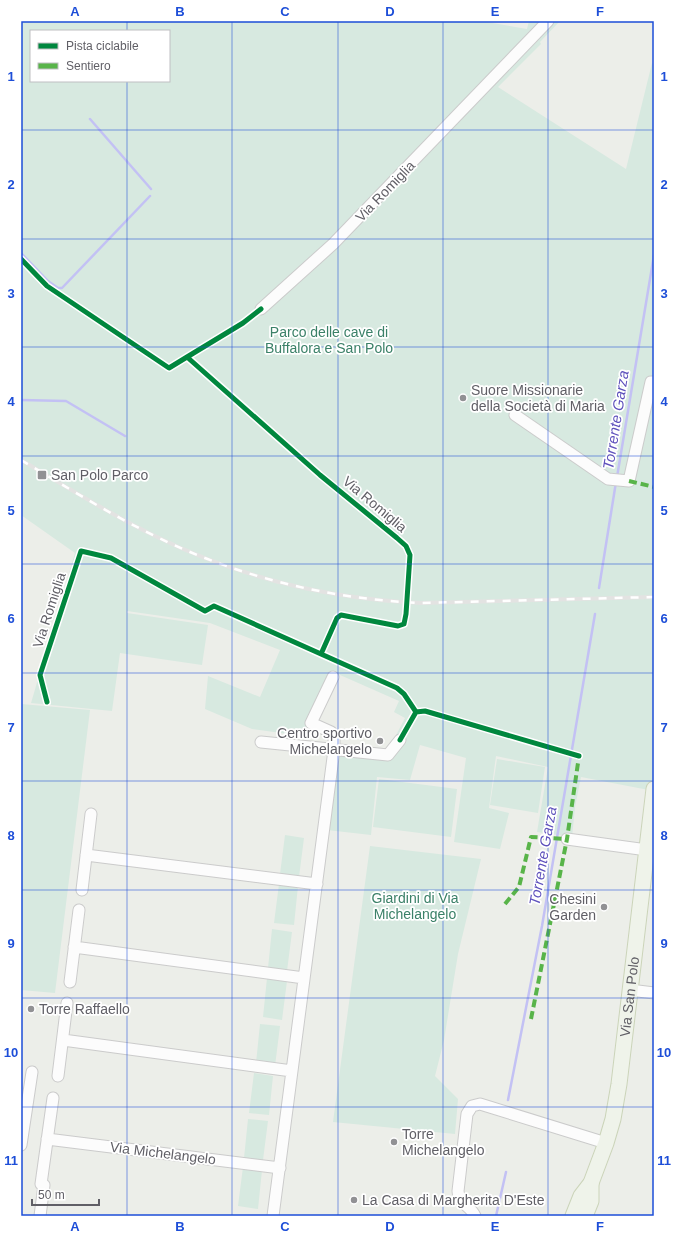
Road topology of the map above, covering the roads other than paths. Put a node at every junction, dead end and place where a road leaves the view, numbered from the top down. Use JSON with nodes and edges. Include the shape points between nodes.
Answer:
{"nodes":[{"id":1,"x":548,"y":21,"type":"edge"},
{"id":2,"x":261,"y":308,"type":"dead end"},
{"id":3,"x":654,"y":382,"type":"edge"},
{"id":4,"x":515,"y":415,"type":"dead end"},
{"id":5,"x":333,"y":677,"type":"dead end"},
{"id":6,"x":400,"y":740,"type":"dead end"},
{"id":7,"x":261,"y":742,"type":"dead end"},
{"id":8,"x":334,"y":750,"type":"junction"},
{"id":9,"x":654,"y":789,"type":"edge"},
{"id":10,"x":91,"y":814,"type":"dead end"},
{"id":11,"x":567,"y":839,"type":"dead end"},
{"id":12,"x":647,"y":850,"type":"junction"},
{"id":13,"x":86,"y":855,"type":"junction"},
{"id":14,"x":316,"y":884,"type":"junction"},
{"id":15,"x":82,"y":890,"type":"dead end"},
{"id":16,"x":79,"y":910,"type":"dead end"},
{"id":17,"x":74,"y":947,"type":"junction"},
{"id":18,"x":304,"y":978,"type":"junction"},
{"id":19,"x":70,"y":982,"type":"dead end"},
{"id":20,"x":630,"y":990,"type":"junction"},
{"id":21,"x":654,"y":993,"type":"edge"},
{"id":22,"x":67,"y":1003,"type":"dead end"},
{"id":23,"x":62,"y":1040,"type":"junction"},
{"id":24,"x":292,"y":1070,"type":"junction"},
{"id":25,"x":32,"y":1072,"type":"dead end"},
{"id":26,"x":58,"y":1076,"type":"dead end"},
{"id":27,"x":53,"y":1098,"type":"dead end"},
{"id":28,"x":47,"y":1139,"type":"junction"},
{"id":29,"x":606,"y":1143,"type":"junction"},
{"id":30,"x":21,"y":1146,"type":"edge"},
{"id":31,"x":280,"y":1168,"type":"junction"},
{"id":32,"x":591,"y":1183,"type":"junction"},
{"id":33,"x":40,"y":1216,"type":"edge"},
{"id":34,"x":274,"y":1216,"type":"edge"},
{"id":35,"x":475,"y":1216,"type":"edge"},
{"id":36,"x":573,"y":1216,"type":"edge"},
{"id":37,"x":585,"y":1216,"type":"edge"}],
"edges":[{"from":1,"to":2,"type":"street","name":"Via Romiglia","via":[[333,244]]},
{"from":3,"to":4,"type":"street","via":[[651,382],[629,481],[608,479]]},
{"from":5,"to":8,"type":"street","via":[[311,723],[331,732],[334,737]]},
{"from":6,"to":8,"type":"street","via":[[388,755]]},
{"from":7,"to":8,"type":"street"},
{"from":8,"to":14,"type":"street"},
{"from":9,"to":12,"type":"main road","name":"Via San Polo"},
{"from":10,"to":13,"type":"street"},
{"from":11,"to":12,"type":"street"},
{"from":12,"to":20,"type":"main road","name":"Via San Polo"},
{"from":13,"to":14,"type":"street"},
{"from":13,"to":15,"type":"street"},
{"from":14,"to":18,"type":"street"},
{"from":16,"to":17,"type":"street"},
{"from":17,"to":18,"type":"street"},
{"from":17,"to":19,"type":"street"},
{"from":18,"to":24,"type":"street"},
{"from":20,"to":21,"type":"street"},
{"from":20,"to":29,"type":"main road","name":"Via San Polo","via":[[619,1084]]},
{"from":22,"to":23,"type":"street"},
{"from":23,"to":24,"type":"street"},
{"from":23,"to":26,"type":"street"},
{"from":24,"to":31,"type":"street"},
{"from":25,"to":30,"type":"street"},
{"from":27,"to":28,"type":"street"},
{"from":28,"to":31,"type":"street","name":"Via Michelangelo"},
{"from":28,"to":33,"type":"street"},
{"from":29,"to":32,"type":"main road","name":"Via San Polo"},
{"from":29,"to":35,"type":"street","via":[[480,1104],[472,1106],[467,1114],[458,1197]]},
{"from":31,"to":34,"type":"street"},
{"from":32,"to":36,"type":"main road","name":"Via San Polo","via":[[581,1196]]},
{"from":32,"to":37,"type":"main road","name":"Via San Polo","via":[[591,1201]]}]}
